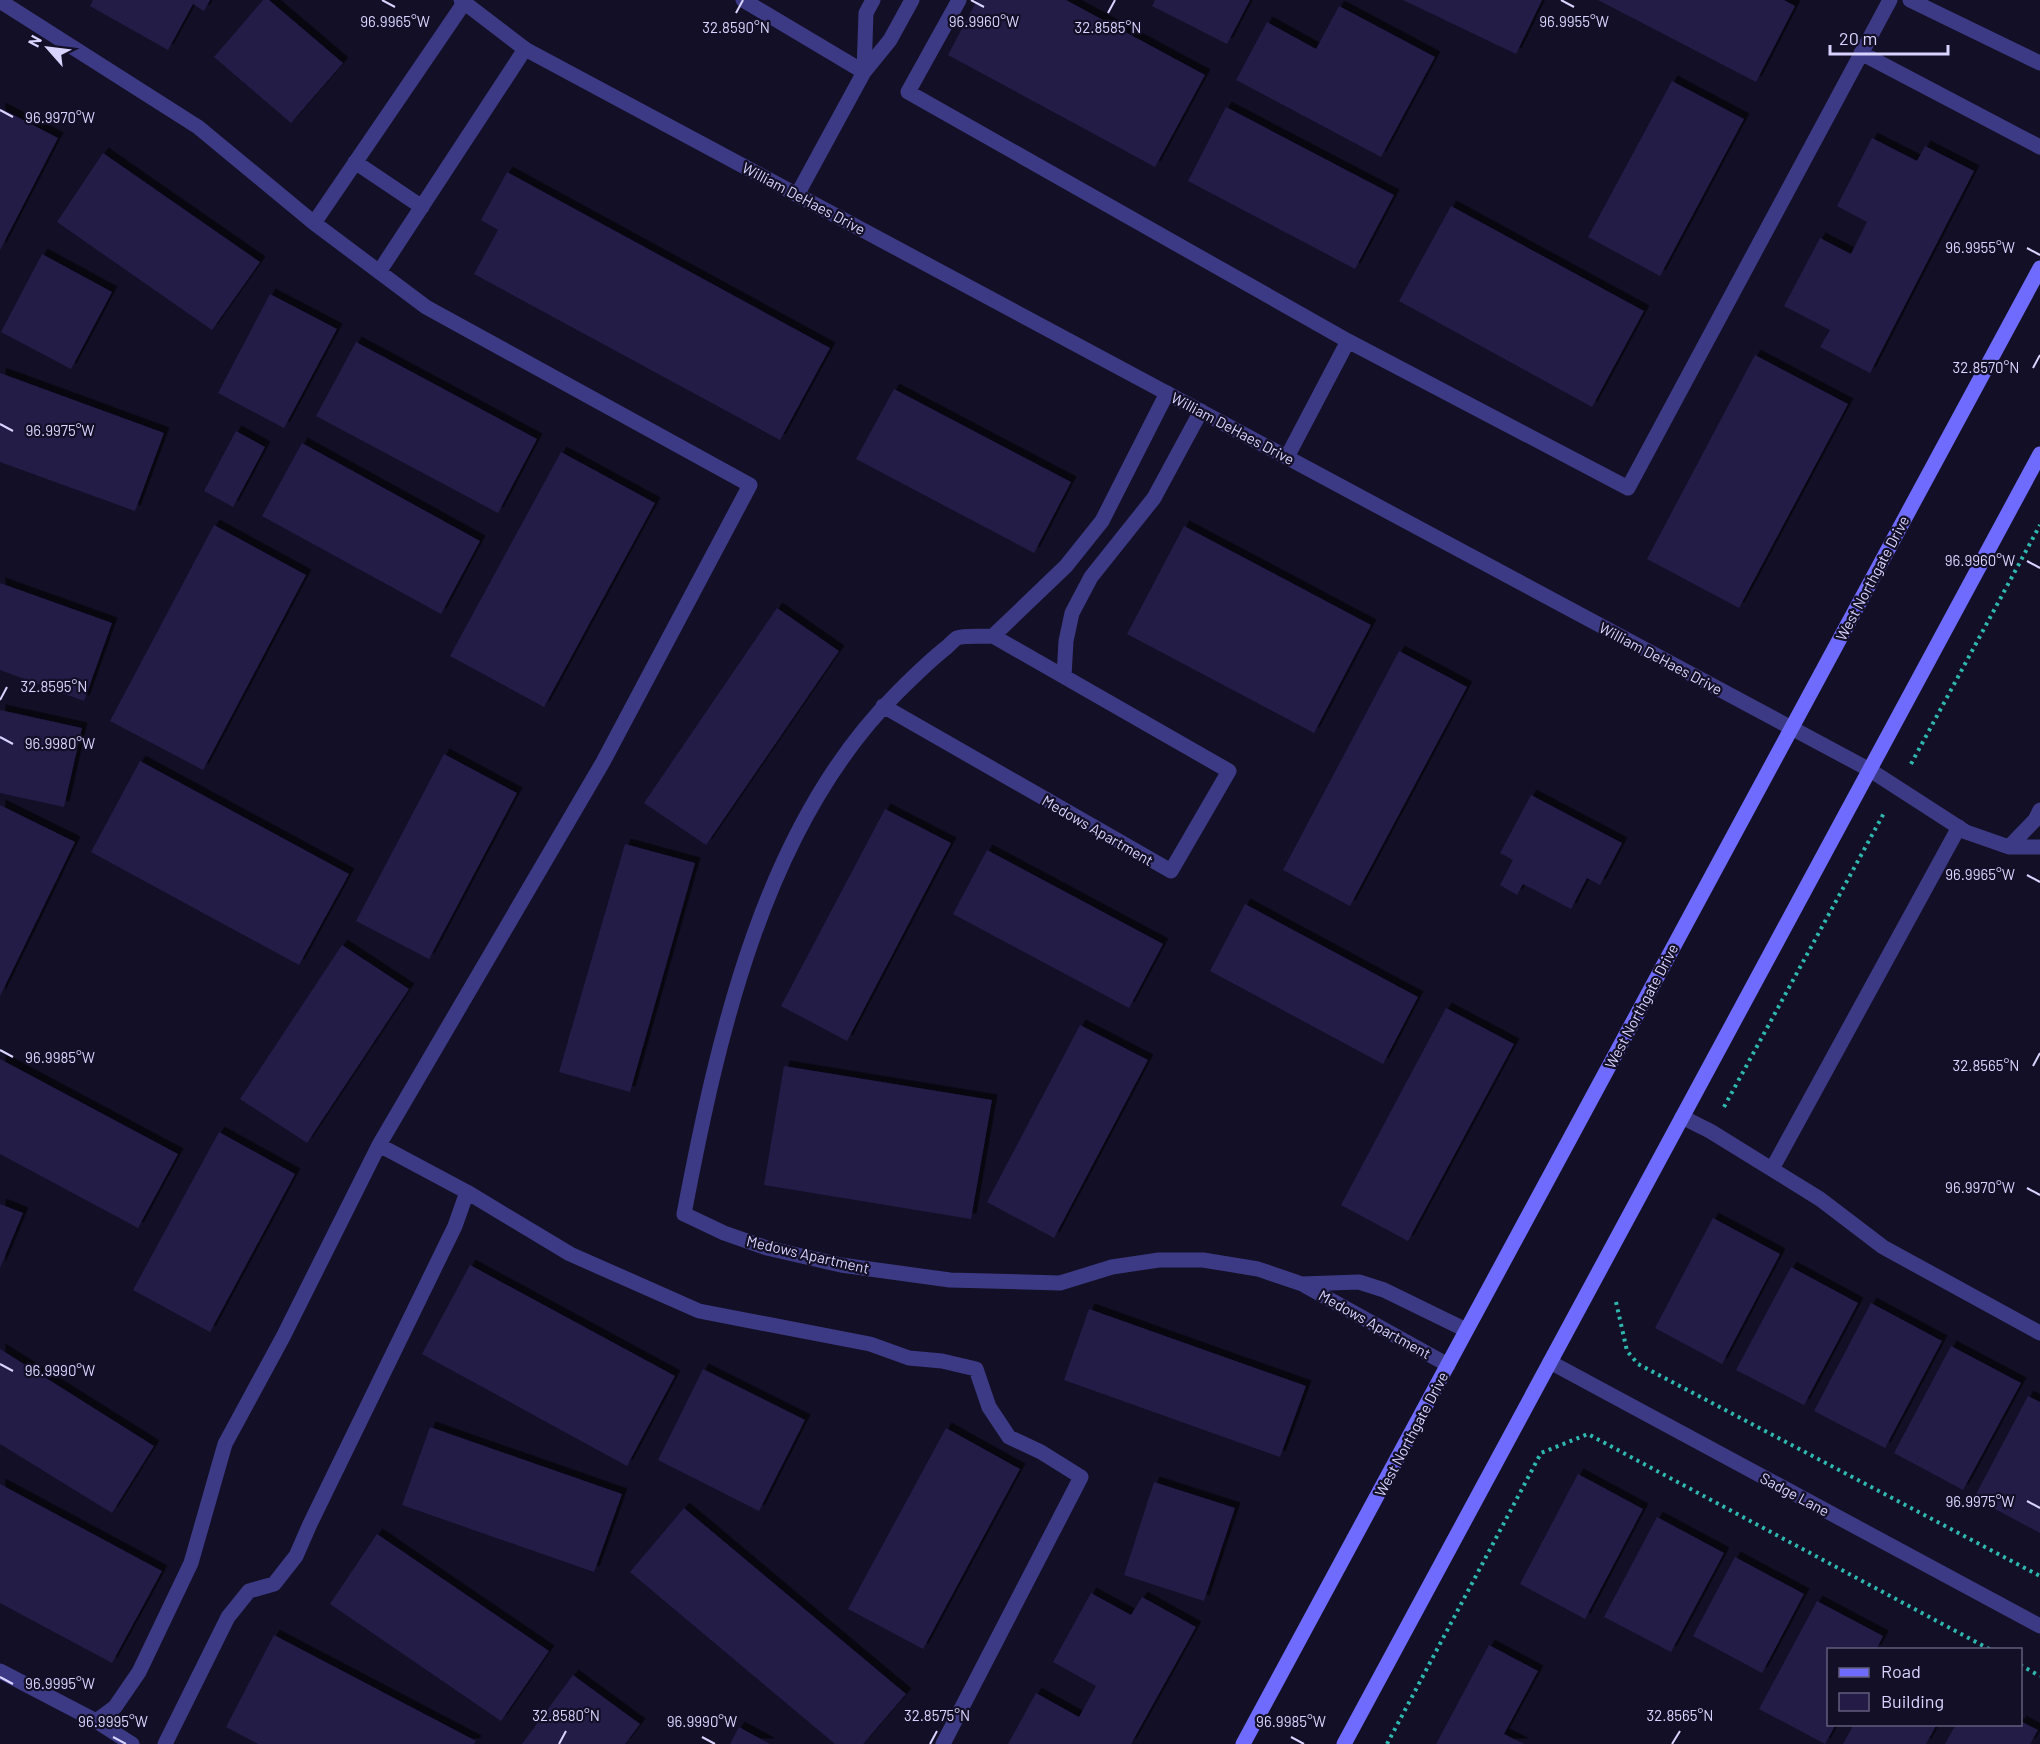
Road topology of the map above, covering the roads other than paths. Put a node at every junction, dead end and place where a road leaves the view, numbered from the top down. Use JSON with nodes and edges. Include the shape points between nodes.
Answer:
{"nodes":[{"id":1,"x":743,"y":0,"type":"edge"},
{"id":2,"x":873,"y":0,"type":"edge"},
{"id":3,"x":912,"y":0,"type":"edge"},
{"id":4,"x":959,"y":0,"type":"edge"},
{"id":5,"x":1890,"y":0,"type":"edge"},
{"id":6,"x":1910,"y":0,"type":"edge"},
{"id":7,"x":0,"y":1,"type":"edge"},
{"id":8,"x":463,"y":1,"type":"edge"},
{"id":9,"x":525,"y":49,"type":"junction"},
{"id":10,"x":1861,"y":53,"type":"junction"},
{"id":11,"x":2040,"y":63,"type":"edge"},
{"id":12,"x":864,"y":72,"type":"junction"},
{"id":13,"x":2040,"y":147,"type":"edge"},
{"id":14,"x":355,"y":162,"type":"junction"},
{"id":15,"x":797,"y":195,"type":"junction"},
{"id":16,"x":422,"y":207,"type":"junction"},
{"id":17,"x":314,"y":223,"type":"junction"},
{"id":18,"x":2040,"y":268,"type":"edge"},
{"id":19,"x":379,"y":272,"type":"junction"},
{"id":20,"x":1348,"y":341,"type":"junction"},
{"id":21,"x":1167,"y":393,"type":"junction"},
{"id":22,"x":1201,"y":411,"type":"junction"},
{"id":23,"x":2040,"y":454,"type":"edge"},
{"id":24,"x":1287,"y":457,"type":"junction"},
{"id":25,"x":993,"y":636,"type":"junction"},
{"id":26,"x":1064,"y":676,"type":"junction"},
{"id":27,"x":883,"y":706,"type":"junction"},
{"id":28,"x":1791,"y":729,"type":"junction"},
{"id":29,"x":1870,"y":770,"type":"junction"},
{"id":30,"x":2040,"y":810,"type":"edge"},
{"id":31,"x":1959,"y":827,"type":"junction"},
{"id":32,"x":2009,"y":847,"type":"junction"},
{"id":33,"x":2040,"y":847,"type":"edge"},
{"id":34,"x":1682,"y":1117,"type":"junction"},
{"id":35,"x":379,"y":1145,"type":"junction"},
{"id":36,"x":1772,"y":1169,"type":"junction"},
{"id":37,"x":467,"y":1192,"type":"junction"},
{"id":38,"x":1302,"y":1284,"type":"junction"},
{"id":39,"x":1466,"y":1330,"type":"junction"},
{"id":40,"x":2040,"y":1333,"type":"edge"},
{"id":41,"x":1550,"y":1362,"type":"junction"},
{"id":42,"x":1448,"y":1365,"type":"junction"},
{"id":43,"x":2040,"y":1626,"type":"edge"},
{"id":44,"x":0,"y":1671,"type":"edge"},
{"id":45,"x":96,"y":1721,"type":"junction"},
{"id":46,"x":944,"y":1742,"type":"edge"},
{"id":47,"x":132,"y":1744,"type":"edge"},
{"id":48,"x":165,"y":1744,"type":"edge"},
{"id":49,"x":1244,"y":1744,"type":"edge"},
{"id":50,"x":1344,"y":1744,"type":"edge"}],
"edges":[{"from":1,"to":12,"type":"street"},
{"from":2,"to":12,"type":"street","via":[[866,13]]},
{"from":3,"to":12,"type":"street","via":[[890,40]]},
{"from":4,"to":20,"type":"street","via":[[908,92]]},
{"from":5,"to":10,"type":"street"},
{"from":6,"to":11,"type":"street"},
{"from":7,"to":17,"type":"street","via":[[198,127]]},
{"from":8,"to":9,"type":"street","name":"William DeHaes Drive"},
{"from":8,"to":14,"type":"street"},
{"from":9,"to":15,"type":"street","name":"William DeHaes Drive"},
{"from":9,"to":16,"type":"street"},
{"from":10,"to":13,"type":"street"},
{"from":10,"to":20,"type":"street","via":[[1628,488]]},
{"from":12,"to":15,"type":"street"},
{"from":14,"to":16,"type":"street"},
{"from":14,"to":17,"type":"street"},
{"from":15,"to":21,"type":"street","name":"William DeHaes Drive"},
{"from":16,"to":19,"type":"street"},
{"from":17,"to":19,"type":"street"},
{"from":18,"to":28,"type":"main road","name":"West Northgate Drive"},
{"from":19,"to":35,"type":"street","via":[[426,307],[750,485],[603,762]]},
{"from":20,"to":24,"type":"street"},
{"from":21,"to":22,"type":"street","name":"William DeHaes Drive"},
{"from":21,"to":25,"type":"street","via":[[1102,521],[1066,566]]},
{"from":22,"to":24,"type":"street","name":"William DeHaes Drive"},
{"from":22,"to":26,"type":"street","via":[[1154,498],[1091,577],[1072,613]]},
{"from":23,"to":29,"type":"main road"},
{"from":24,"to":28,"type":"street","name":"William DeHaes Drive"},
{"from":25,"to":26,"type":"street","name":"Medows Apartment"},
{"from":25,"to":27,"type":"street","name":"Medows Apartment","via":[[957,638]]},
{"from":26,"to":27,"type":"street","name":"Medows Apartment","via":[[1229,771],[1171,872]]},
{"from":27,"to":38,"type":"street","name":"Medows Apartment","via":[[839,762],[798,829],[777,875],[716,1058],[684,1214],[768,1248],[842,1265],[950,1280],[1060,1282],[1112,1267],[1159,1260],[1203,1260],[1258,1269]]},
{"from":28,"to":29,"type":"street","name":"William DeHaes Drive"},
{"from":28,"to":39,"type":"main road","name":"West Northgate Drive"},
{"from":29,"to":31,"type":"street","name":"William DeHaes Drive"},
{"from":29,"to":34,"type":"main road"},
{"from":30,"to":32,"type":"street"},
{"from":31,"to":32,"type":"street","name":"William DeHaes Drive"},
{"from":31,"to":36,"type":"street"},
{"from":32,"to":33,"type":"street","name":"William DeHaes Drive"},
{"from":34,"to":36,"type":"street"},
{"from":34,"to":41,"type":"main road"},
{"from":35,"to":37,"type":"street"},
{"from":35,"to":45,"type":"street","via":[[284,1337],[225,1444],[191,1563],[139,1672],[115,1707]]},
{"from":36,"to":40,"type":"street","via":[[1820,1199],[1883,1247]]},
{"from":37,"to":46,"type":"street","via":[[570,1254],[699,1311],[791,1327],[870,1344],[909,1358],[976,1369],[989,1407],[1009,1437],[1081,1477]]},
{"from":37,"to":48,"type":"street","via":[[296,1556],[274,1584],[249,1591],[228,1617]]},
{"from":38,"to":39,"type":"street","name":"Medows Apartment","via":[[1359,1282]]},
{"from":38,"to":42,"type":"street","name":"Medows Apartment"},
{"from":39,"to":42,"type":"main road","name":"West Northgate Drive"},
{"from":41,"to":43,"type":"street","name":"Sadge Lane"},
{"from":41,"to":50,"type":"main road"},
{"from":42,"to":49,"type":"main road","name":"West Northgate Drive"},
{"from":44,"to":45,"type":"street"},
{"from":45,"to":47,"type":"street"}]}
